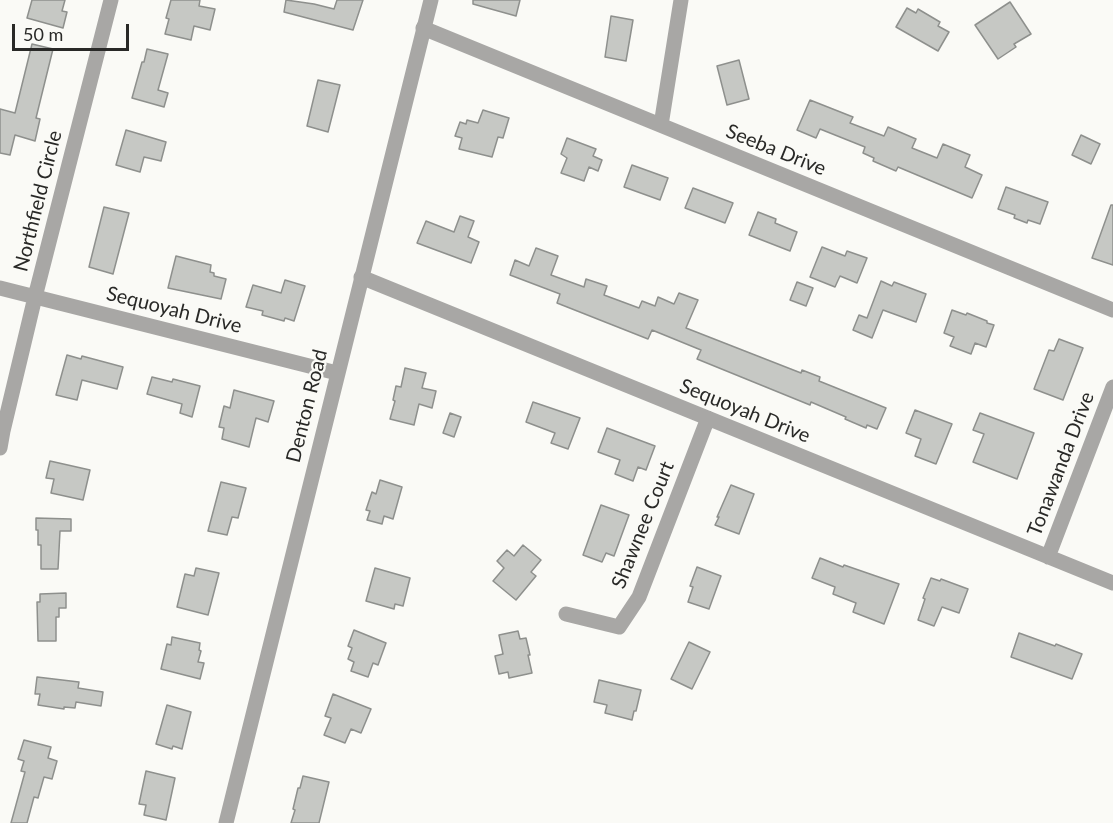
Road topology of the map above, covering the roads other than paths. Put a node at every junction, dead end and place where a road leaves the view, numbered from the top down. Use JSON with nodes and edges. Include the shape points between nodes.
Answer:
{"nodes":[{"id":1,"x":111,"y":0,"type":"edge"},
{"id":2,"x":430,"y":0,"type":"edge"},
{"id":3,"x":681,"y":0,"type":"edge"},
{"id":4,"x":423,"y":28,"type":"junction"},
{"id":5,"x":661,"y":125,"type":"junction"},
{"id":6,"x":361,"y":277,"type":"junction"},
{"id":7,"x":0,"y":288,"type":"edge"},
{"id":8,"x":35,"y":297,"type":"junction"},
{"id":9,"x":1113,"y":310,"type":"edge"},
{"id":10,"x":337,"y":373,"type":"junction"},
{"id":11,"x":1113,"y":387,"type":"edge"},
{"id":12,"x":708,"y":418,"type":"junction"},
{"id":13,"x":0,"y":448,"type":"edge"},
{"id":14,"x":1048,"y":557,"type":"junction"},
{"id":15,"x":1113,"y":583,"type":"edge"},
{"id":16,"x":566,"y":614,"type":"dead end"},
{"id":17,"x":226,"y":823,"type":"edge"}],
"edges":[{"from":1,"to":8,"type":"street","name":"Northfield Circle"},
{"from":2,"to":4,"type":"street","name":"Denton Road"},
{"from":3,"to":5,"type":"street"},
{"from":4,"to":5,"type":"street","name":"Seeba Drive"},
{"from":4,"to":6,"type":"street","name":"Denton Road"},
{"from":5,"to":9,"type":"street","name":"Seeba Drive"},
{"from":6,"to":10,"type":"street","name":"Denton Road"},
{"from":6,"to":12,"type":"street","name":"Sequoyah Drive"},
{"from":7,"to":8,"type":"street","name":"Sequoyah Drive"},
{"from":8,"to":10,"type":"street","name":"Sequoyah Drive"},
{"from":8,"to":13,"type":"street","name":"Northfield Circle"},
{"from":10,"to":17,"type":"street","name":"Denton Road"},
{"from":11,"to":14,"type":"street","name":"Tonawanda Drive"},
{"from":12,"to":14,"type":"street","name":"Sequoyah Drive"},
{"from":12,"to":16,"type":"street","name":"Shawnee Court","via":[[639,597],[619,627]]},
{"from":14,"to":15,"type":"street","name":"Sequoyah Drive"}]}
